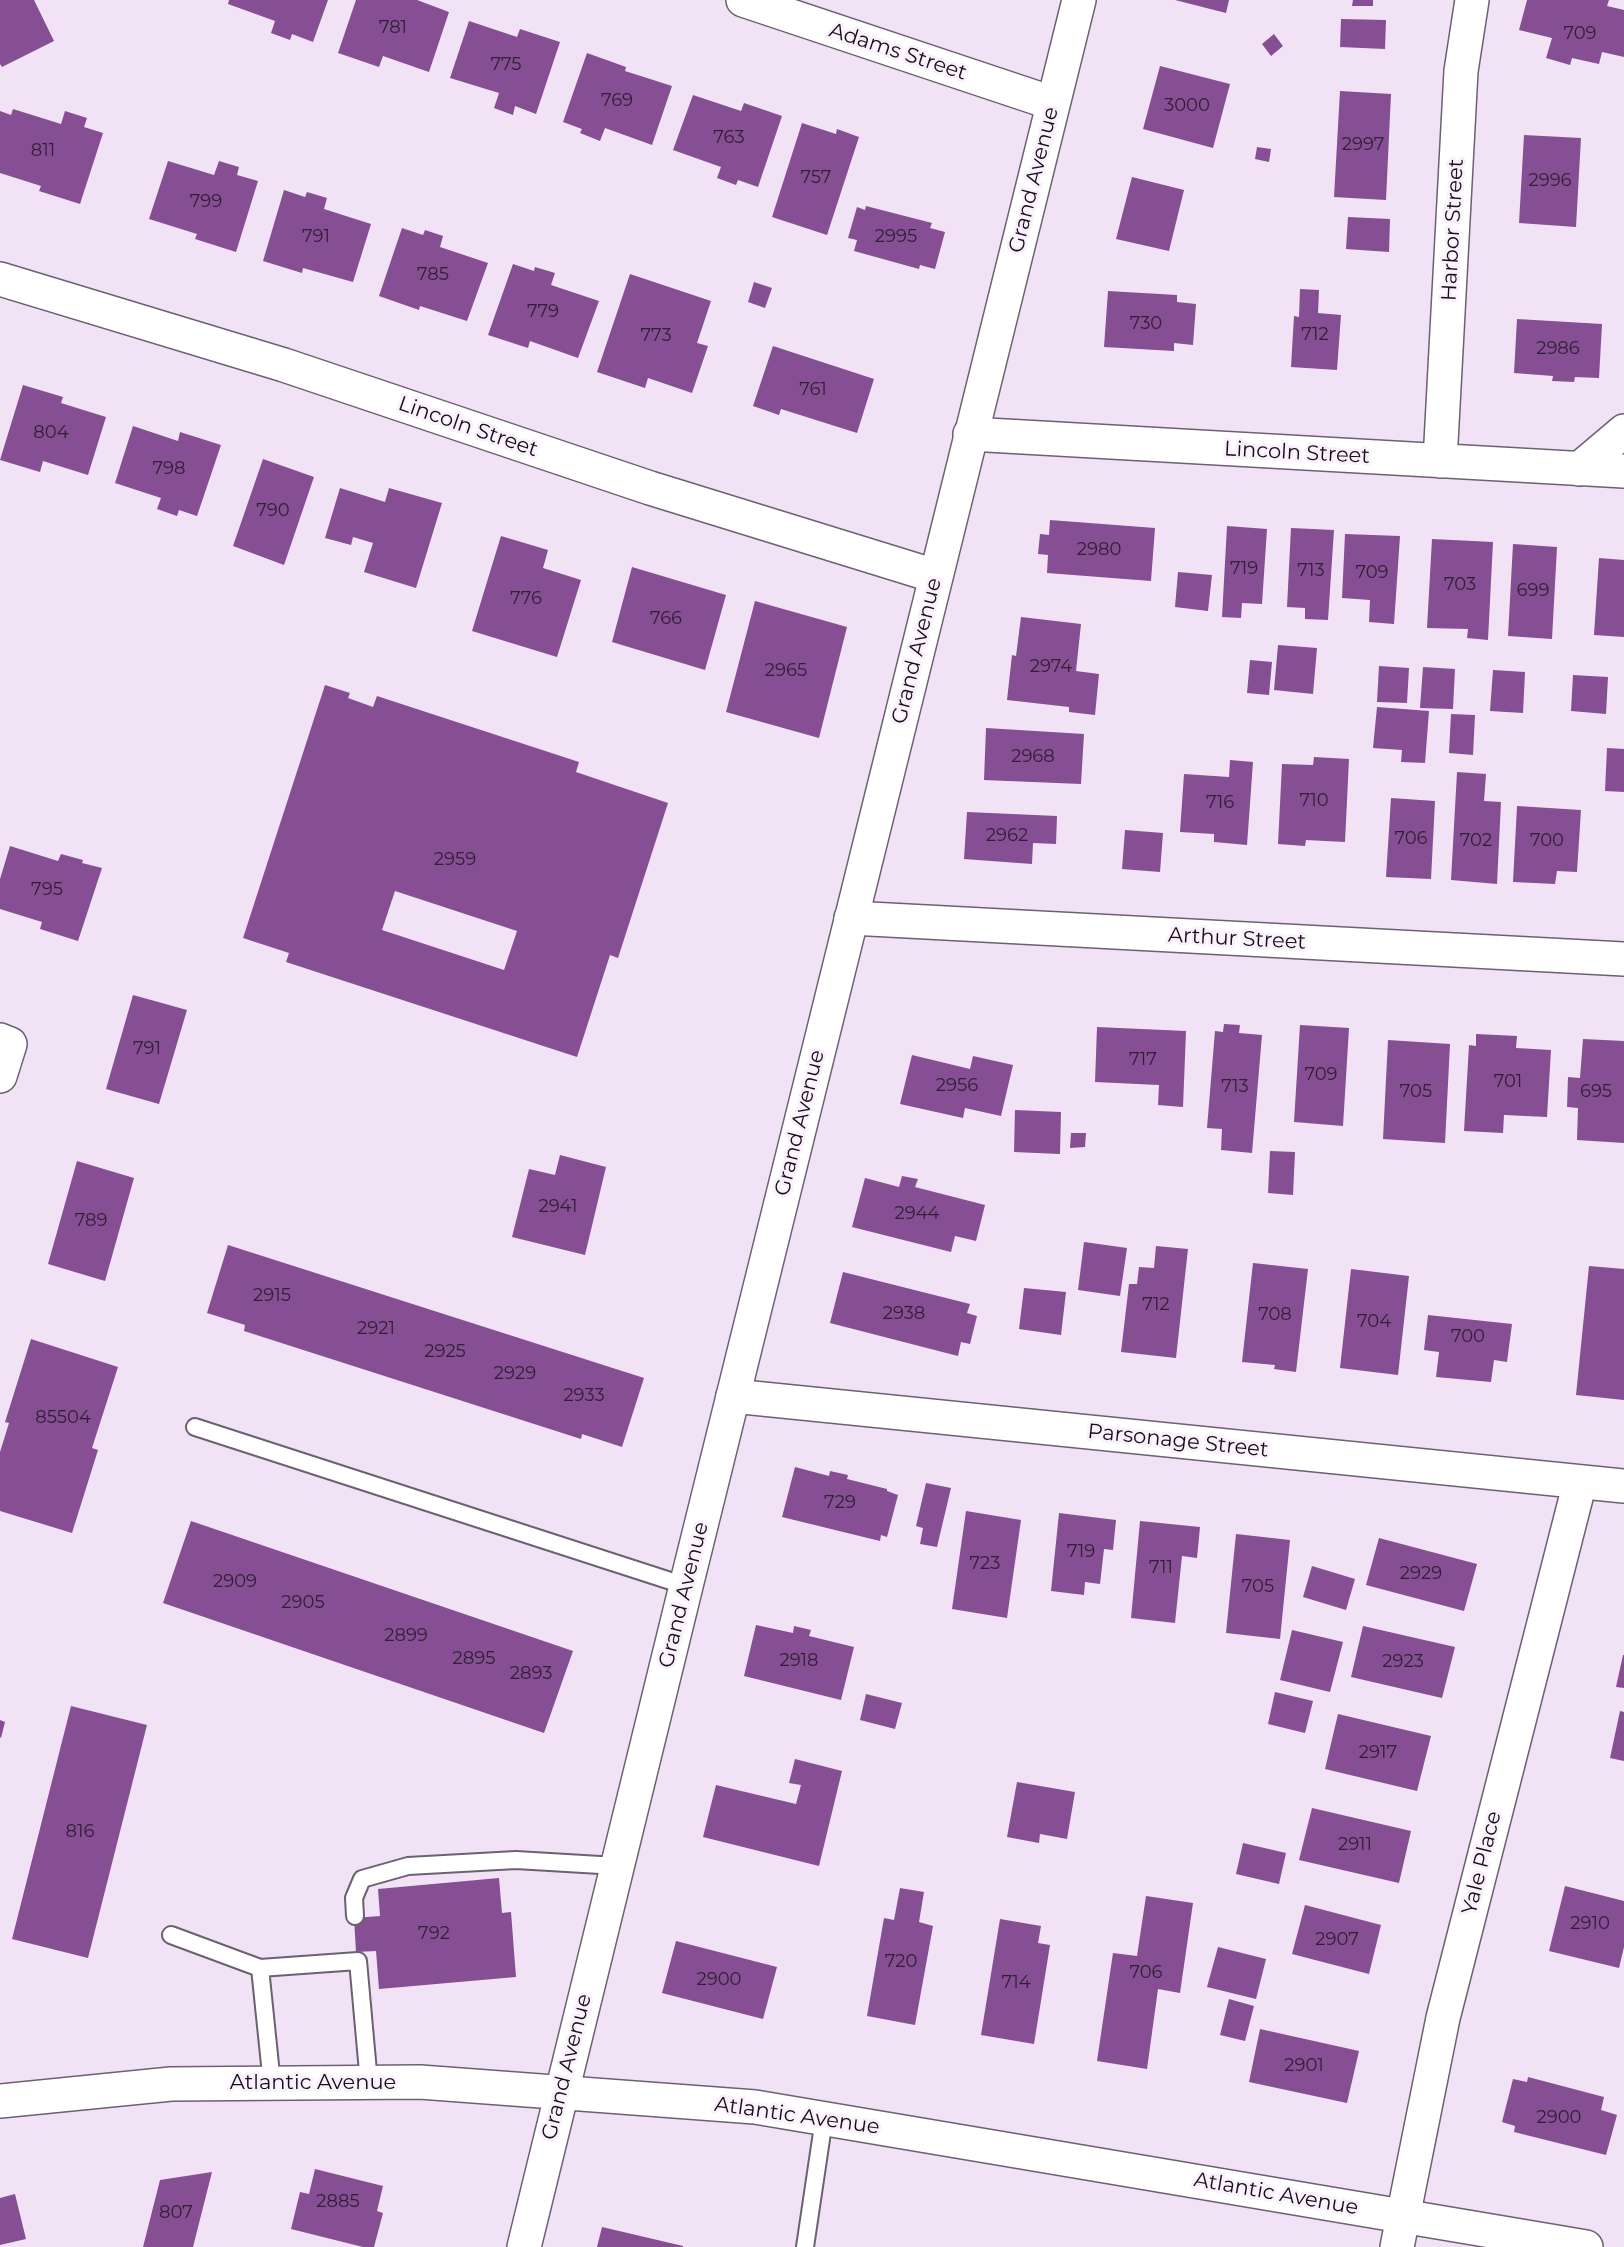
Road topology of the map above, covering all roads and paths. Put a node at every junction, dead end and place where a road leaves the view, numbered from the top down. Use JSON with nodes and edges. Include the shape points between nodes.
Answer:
{"nodes":[{"id":1,"x":743,"y":0,"type":"edge"},
{"id":2,"x":1079,"y":0,"type":"edge"},
{"id":3,"x":1472,"y":0,"type":"edge"},
{"id":4,"x":1052,"y":103,"type":"junction"},
{"id":5,"x":0,"y":279,"type":"edge"},
{"id":6,"x":1624,"y":431,"type":"edge"},
{"id":7,"x":970,"y":434,"type":"junction"},
{"id":8,"x":1440,"y":461,"type":"junction"},
{"id":9,"x":1579,"y":469,"type":"junction"},
{"id":10,"x":1624,"y":471,"type":"edge"},
{"id":11,"x":935,"y":576,"type":"junction"},
{"id":12,"x":851,"y":918,"type":"junction"},
{"id":13,"x":1624,"y":959,"type":"edge"},
{"id":14,"x":0,"y":1040,"type":"edge"},
{"id":15,"x":0,"y":1076,"type":"edge"},
{"id":16,"x":733,"y":1396,"type":"junction"},
{"id":17,"x":195,"y":1427,"type":"dead end"},
{"id":18,"x":1580,"y":1482,"type":"junction"},
{"id":19,"x":1624,"y":1486,"type":"edge"},
{"id":20,"x":686,"y":1586,"type":"junction"},
{"id":21,"x":617,"y":1866,"type":"junction"},
{"id":22,"x":355,"y":1916,"type":"dead end"},
{"id":23,"x":171,"y":1935,"type":"dead end"},
{"id":24,"x":260,"y":1968,"type":"junction"},
{"id":25,"x":369,"y":2083,"type":"junction"},
{"id":26,"x":272,"y":2084,"type":"junction"},
{"id":27,"x":561,"y":2092,"type":"junction"},
{"id":28,"x":0,"y":2102,"type":"edge"},
{"id":29,"x":824,"y":2119,"type":"junction"},
{"id":30,"x":1402,"y":2215,"type":"junction"},
{"id":31,"x":524,"y":2247,"type":"edge"},
{"id":32,"x":805,"y":2247,"type":"edge"},
{"id":33,"x":1397,"y":2247,"type":"edge"},
{"id":34,"x":1586,"y":2247,"type":"edge"}],
"edges":[{"from":1,"to":4,"type":"street","name":"Adams Street"},
{"from":2,"to":4,"type":"street","name":"Grand Avenue"},
{"from":3,"to":8,"type":"street","name":"Harbor Street","via":[[1461,71]]},
{"from":4,"to":7,"type":"street","name":"Grand Avenue"},
{"from":5,"to":11,"type":"street","name":"Lincoln Street","via":[[284,365],[650,488]]},
{"from":6,"to":9,"type":"street"},
{"from":7,"to":8,"type":"street","name":"Lincoln Street"},
{"from":7,"to":11,"type":"street","name":"Grand Avenue"},
{"from":8,"to":9,"type":"street","name":"Lincoln Street"},
{"from":9,"to":10,"type":"street","name":"Lincoln Street"},
{"from":11,"to":12,"type":"street","name":"Grand Avenue"},
{"from":12,"to":13,"type":"street","name":"Arthur Street"},
{"from":12,"to":16,"type":"street","name":"Grand Avenue"},
{"from":14,"to":15,"type":"street","via":[[10,1044]]},
{"from":16,"to":18,"type":"street","name":"Parsonage Street"},
{"from":16,"to":20,"type":"street","name":"Grand Avenue"},
{"from":17,"to":20,"type":"lane"},
{"from":18,"to":19,"type":"street","name":"Parsonage Street"},
{"from":18,"to":30,"type":"street","name":"Yale Place","via":[[1443,2018]]},
{"from":20,"to":21,"type":"street","name":"Grand Avenue"},
{"from":21,"to":22,"type":"lane","via":[[516,1860],[408,1866],[363,1879],[354,1898]]},
{"from":21,"to":27,"type":"street","name":"Grand Avenue"},
{"from":23,"to":24,"type":"lane"},
{"from":24,"to":25,"type":"lane","via":[[358,1961]]},
{"from":24,"to":26,"type":"lane"},
{"from":25,"to":26,"type":"street","name":"Atlantic Avenue"},
{"from":25,"to":27,"type":"street","name":"Atlantic Avenue","via":[[420,2082]]},
{"from":26,"to":28,"type":"street","name":"Atlantic Avenue","via":[[171,2084]]},
{"from":27,"to":29,"type":"street","name":"Atlantic Avenue","via":[[755,2107]]},
{"from":27,"to":31,"type":"street","name":"Grand Avenue"},
{"from":29,"to":30,"type":"street","name":"Atlantic Avenue"},
{"from":29,"to":32,"type":"lane"},
{"from":30,"to":33,"type":"street","name":"Yale Place"},
{"from":30,"to":34,"type":"street","name":"Atlantic Avenue"}]}
